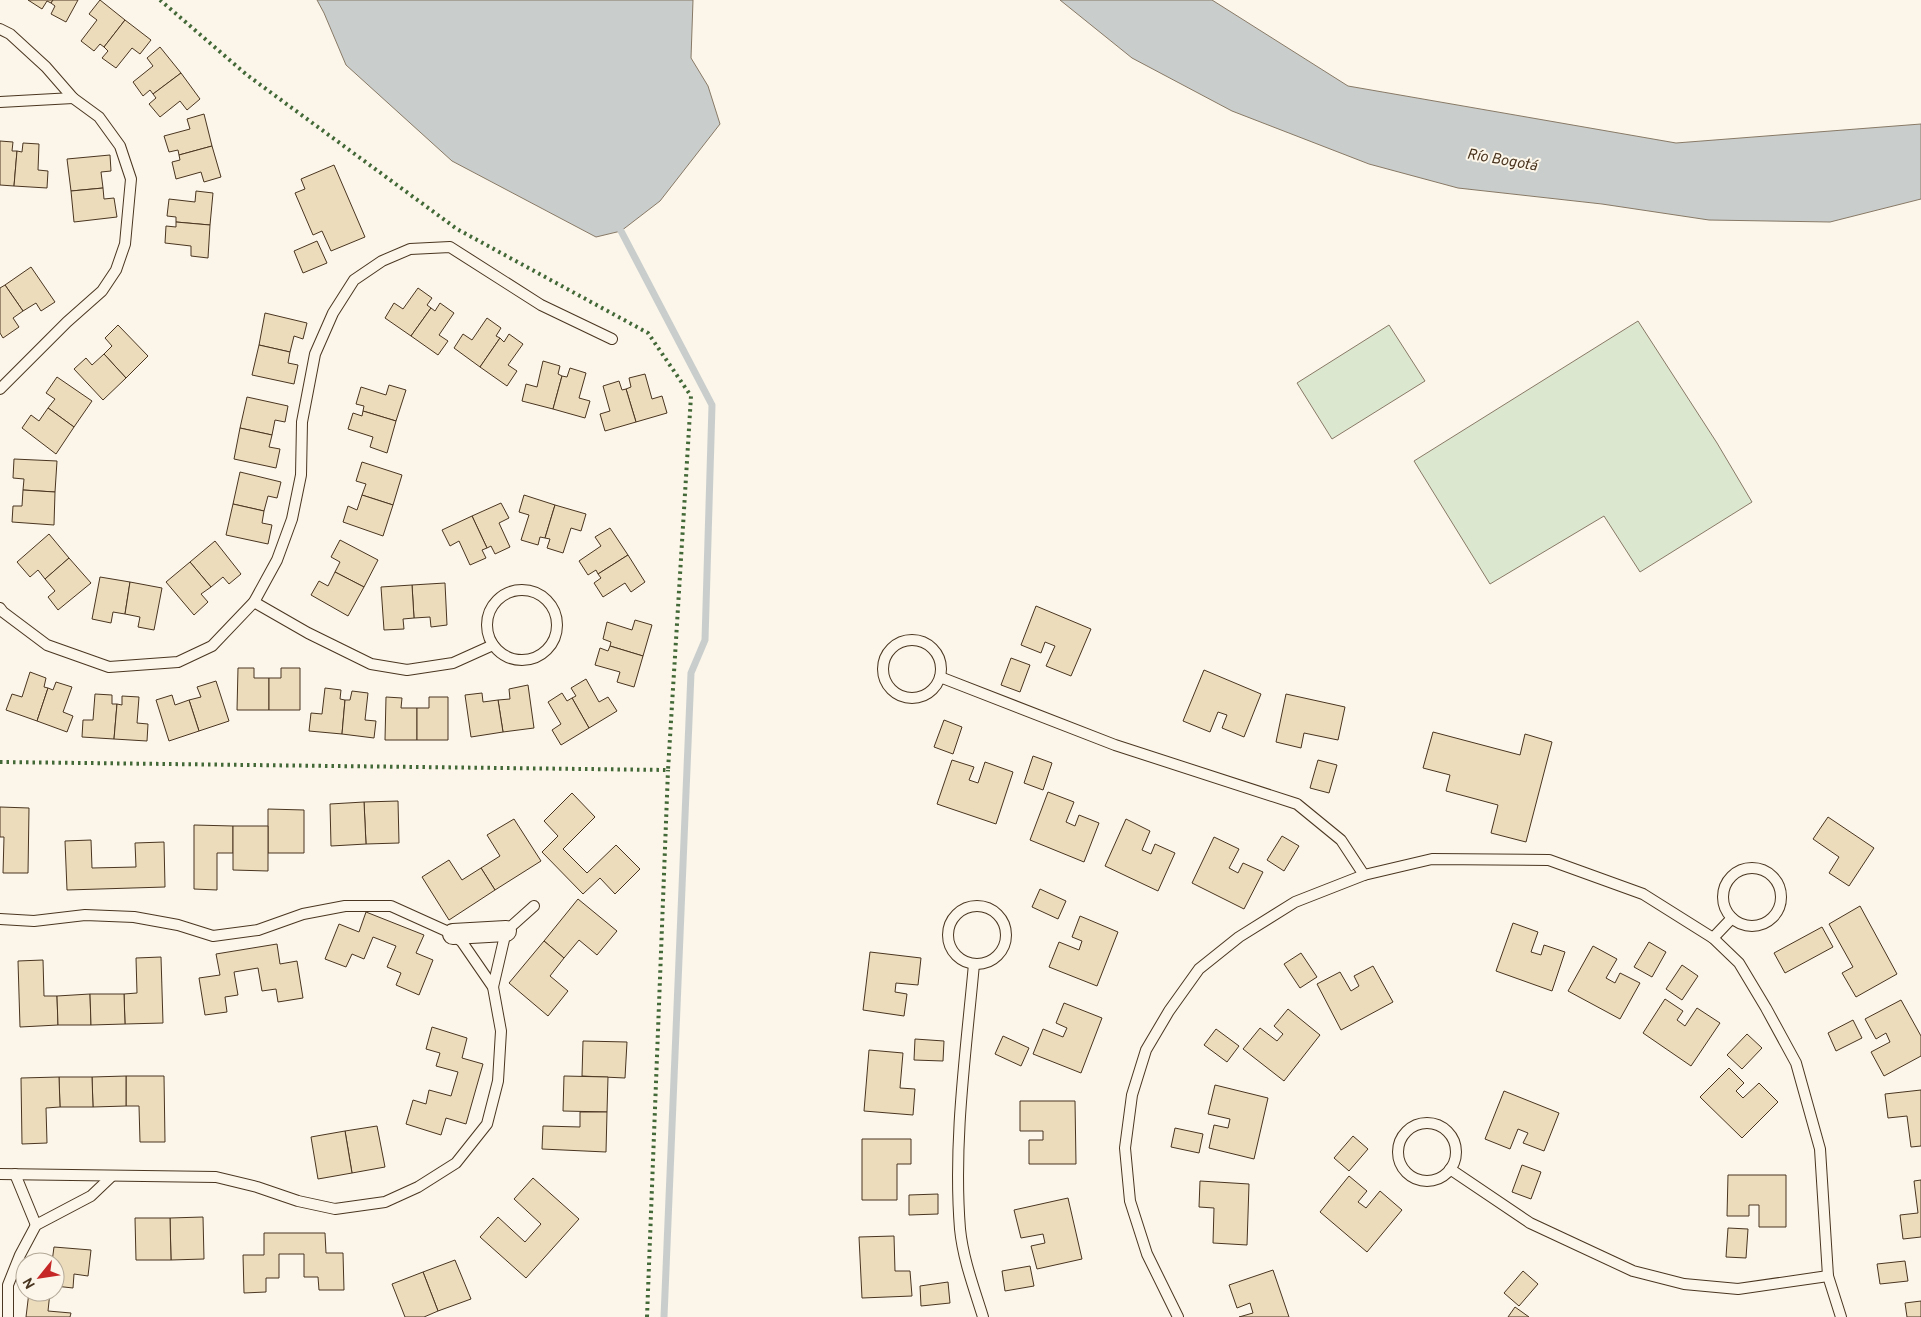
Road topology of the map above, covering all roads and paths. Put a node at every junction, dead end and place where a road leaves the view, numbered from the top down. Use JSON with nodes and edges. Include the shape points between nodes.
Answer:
{"nodes":[{"id":1,"x":0,"y":29,"type":"edge"},
{"id":2,"x":73,"y":98,"type":"junction"},
{"id":3,"x":0,"y":102,"type":"edge"},
{"id":4,"x":612,"y":339,"type":"dead end"},
{"id":5,"x":0,"y":389,"type":"edge"},
{"id":6,"x":254,"y":602,"type":"junction"},
{"id":7,"x":0,"y":608,"type":"edge"},
{"id":8,"x":493,"y":645,"type":"junction"},
{"id":9,"x":940,"y":677,"type":"junction"},
{"id":10,"x":1364,"y":874,"type":"junction"},
{"id":11,"x":534,"y":906,"type":"dead end"},
{"id":12,"x":1732,"y":918,"type":"junction"},
{"id":13,"x":0,"y":920,"type":"edge"},
{"id":14,"x":506,"y":931,"type":"junction"},
{"id":15,"x":453,"y":934,"type":"junction"},
{"id":16,"x":1713,"y":938,"type":"junction"},
{"id":17,"x":974,"y":964,"type":"junction"},
{"id":18,"x":493,"y":987,"type":"junction"},
{"id":19,"x":1450,"y":1169,"type":"junction"},
{"id":20,"x":0,"y":1174,"type":"edge"},
{"id":21,"x":15,"y":1174,"type":"junction"},
{"id":22,"x":112,"y":1176,"type":"junction"},
{"id":23,"x":36,"y":1224,"type":"junction"},
{"id":24,"x":1828,"y":1276,"type":"junction"},
{"id":25,"x":8,"y":1317,"type":"edge"},
{"id":26,"x":983,"y":1317,"type":"edge"},
{"id":27,"x":1178,"y":1317,"type":"edge"},
{"id":28,"x":1842,"y":1317,"type":"edge"}],
"edges":[{"from":1,"to":2,"type":"lane","via":[[10,34],[46,67]]},
{"from":2,"to":3,"type":"lane"},
{"from":2,"to":5,"type":"lane","via":[[99,117],[120,146],[131,179],[125,244],[116,270],[102,291]]},
{"from":4,"to":6,"type":"lane","via":[[540,305],[450,248],[410,249],[382,261],[354,280],[333,313],[315,354],[302,422],[301,475],[292,519],[277,560]]},
{"from":6,"to":7,"type":"lane","via":[[212,646],[178,662],[109,668],[47,645]]},
{"from":6,"to":8,"type":"lane","via":[[371,664],[407,670],[453,663]]},
{"from":8,"to":8,"type":"lane","via":[[509,658],[530,660],[540,656],[556,635],[557,619],[548,600],[529,590],[519,589],[499,598],[488,615],[487,626]]},
{"from":9,"to":9,"type":"lane","via":[[939,657],[927,644],[918,640],[900,642],[887,654],[884,663],[886,681],[900,695],[910,698],[929,693]]},
{"from":9,"to":10,"type":"lane","via":[[1115,745],[1297,804],[1341,840]]},
{"from":10,"to":16,"type":"lane","via":[[1432,859],[1549,860],[1643,894]]},
{"from":10,"to":27,"type":"lane","via":[[1295,902],[1225,948],[1199,970],[1146,1050],[1132,1095],[1125,1148],[1130,1201],[1147,1254]]},
{"from":11,"to":14,"type":"lane"},
{"from":12,"to":12,"type":"lane","via":[[1740,924],[1760,926],[1776,914],[1781,896],[1774,878],[1758,869],[1740,871],[1733,876],[1724,892],[1726,910]]},
{"from":12,"to":16,"type":"lane"},
{"from":13,"to":15,"type":"lane","via":[[34,921],[85,915],[134,917],[213,936],[258,930],[303,914],[345,906],[391,906]]},
{"from":14,"to":15,"type":"street"},
{"from":14,"to":18,"type":"lane"},
{"from":15,"to":18,"type":"lane"},
{"from":16,"to":24,"type":"lane","via":[[1739,963],[1796,1063],[1820,1149]]},
{"from":17,"to":17,"type":"lane","via":[[993,959],[1000,952],[1005,933],[998,916],[983,907],[974,906],[957,914],[948,930],[948,939],[956,956]]},
{"from":17,"to":26,"type":"lane","via":[[959,1132],[960,1230]]},
{"from":18,"to":22,"type":"lane","via":[[501,1031],[498,1081],[487,1124],[456,1163],[418,1187],[385,1202],[335,1209],[216,1177]]},
{"from":19,"to":19,"type":"lane","via":[[1456,1150],[1454,1141],[1441,1127],[1423,1123],[1401,1138],[1398,1156],[1407,1173],[1424,1181],[1443,1176]]},
{"from":19,"to":24,"type":"lane","via":[[1530,1223],[1633,1270],[1684,1284],[1738,1289]]},
{"from":20,"to":21,"type":"lane"},
{"from":21,"to":22,"type":"lane"},
{"from":21,"to":23,"type":"lane"},
{"from":22,"to":23,"type":"lane","via":[[91,1196]]},
{"from":23,"to":25,"type":"lane","via":[[8,1285]]},
{"from":24,"to":28,"type":"lane"}]}
